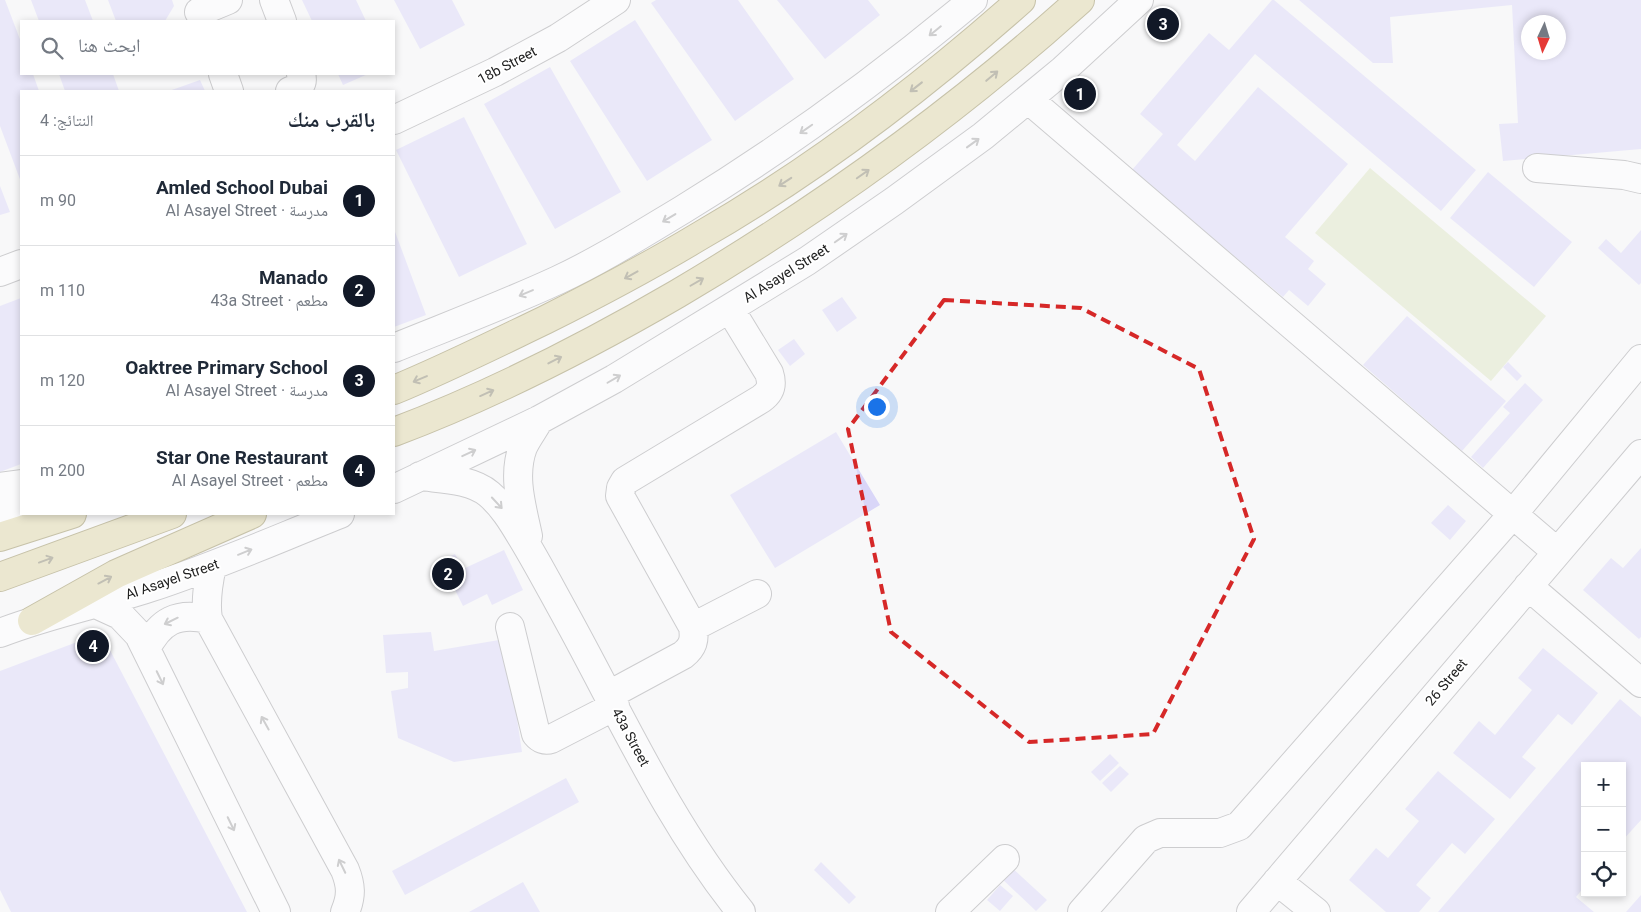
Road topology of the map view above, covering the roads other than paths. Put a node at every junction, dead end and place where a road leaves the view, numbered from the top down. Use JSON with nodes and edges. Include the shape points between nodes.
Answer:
{"nodes":[{"id":1,"x":228,"y":0,"type":"edge"},
{"id":2,"x":274,"y":0,"type":"edge"},
{"id":3,"x":616,"y":0,"type":"edge"},
{"id":4,"x":973,"y":0,"type":"edge"},
{"id":5,"x":1021,"y":0,"type":"edge"},
{"id":6,"x":1080,"y":0,"type":"edge"},
{"id":7,"x":1139,"y":0,"type":"edge"},
{"id":8,"x":198,"y":11,"type":"edge"},
{"id":9,"x":282,"y":20,"type":"edge"},
{"id":10,"x":223,"y":75,"type":"edge"},
{"id":11,"x":301,"y":75,"type":"edge"},
{"id":12,"x":230,"y":90,"type":"edge"},
{"id":13,"x":292,"y":90,"type":"edge"},
{"id":14,"x":1028,"y":99,"type":"junction"},
{"id":15,"x":395,"y":120,"type":"edge"},
{"id":16,"x":1537,"y":168,"type":"dead end"},
{"id":17,"x":1641,"y":179,"type":"edge"},
{"id":18,"x":20,"y":264,"type":"edge"},
{"id":19,"x":0,"y":272,"type":"edge"},
{"id":20,"x":730,"y":308,"type":"junction"},
{"id":21,"x":395,"y":348,"type":"edge"},
{"id":22,"x":1641,"y":359,"type":"edge"},
{"id":23,"x":395,"y":390,"type":"edge"},
{"id":24,"x":539,"y":420,"type":"junction"},
{"id":25,"x":395,"y":432,"type":"edge"},
{"id":26,"x":1641,"y":454,"type":"edge"},
{"id":27,"x":420,"y":476,"type":"junction"},
{"id":28,"x":20,"y":484,"type":"edge"},
{"id":29,"x":0,"y":487,"type":"edge"},
{"id":30,"x":395,"y":488,"type":"edge"},
{"id":31,"x":20,"y":501,"type":"edge"},
{"id":32,"x":0,"y":513,"type":"edge"},
{"id":33,"x":1513,"y":514,"type":"junction"},
{"id":34,"x":69,"y":515,"type":"edge"},
{"id":35,"x":169,"y":515,"type":"edge"},
{"id":36,"x":250,"y":515,"type":"edge"},
{"id":37,"x":338,"y":515,"type":"edge"},
{"id":38,"x":0,"y":537,"type":"edge"},
{"id":39,"x":1557,"y":552,"type":"junction"},
{"id":40,"x":532,"y":554,"type":"junction"},
{"id":41,"x":212,"y":566,"type":"junction"},
{"id":42,"x":0,"y":578,"type":"edge"},
{"id":43,"x":1528,"y":586,"type":"junction"},
{"id":44,"x":756,"y":594,"type":"dead end"},
{"id":45,"x":96,"y":604,"type":"junction"},
{"id":46,"x":208,"y":619,"type":"junction"},
{"id":47,"x":32,"y":621,"type":"junction"},
{"id":48,"x":510,"y":627,"type":"dead end"},
{"id":49,"x":693,"y":628,"type":"junction"},
{"id":50,"x":0,"y":633,"type":"edge"},
{"id":51,"x":146,"y":649,"type":"junction"},
{"id":52,"x":1641,"y":683,"type":"edge"},
{"id":53,"x":612,"y":700,"type":"junction"},
{"id":54,"x":1005,"y":859,"type":"dead end"},
{"id":55,"x":1277,"y":881,"type":"junction"},
{"id":56,"x":276,"y":912,"type":"edge"},
{"id":57,"x":345,"y":912,"type":"edge"},
{"id":58,"x":741,"y":912,"type":"edge"},
{"id":59,"x":950,"y":912,"type":"edge"},
{"id":60,"x":1082,"y":912,"type":"edge"},
{"id":61,"x":1251,"y":912,"type":"edge"},
{"id":62,"x":1316,"y":912,"type":"edge"}],
"edges":[{"from":1,"to":8,"type":"street"},
{"from":2,"to":9,"type":"street"},
{"from":3,"to":15,"type":"street","name":"18b Street","via":[[558,38]]},
{"from":4,"to":21,"type":"street","one_way":true,"via":[[829,113],[643,234],[558,280]]},
{"from":5,"to":23,"type":"main road","one_way":true,"via":[[939,70],[868,124],[795,176],[699,237],[598,293]]},
{"from":25,"to":6,"type":"main road","one_way":true,"via":[[511,382],[623,325],[724,266],[816,207],[909,141],[979,87]]},
{"from":7,"to":14,"type":"street","name":"Al Asayel Street"},
{"from":10,"to":12,"type":"street"},
{"from":11,"to":13,"type":"street","via":[[302,82]]},
{"from":20,"to":14,"type":"street","name":"Al Asayel Street","one_way":true,"via":[[807,261],[894,201]]},
{"from":14,"to":33,"type":"street"},
{"from":16,"to":17,"type":"street"},
{"from":18,"to":19,"type":"street"},
{"from":24,"to":20,"type":"street","name":"Al Asayel Street","one_way":true,"via":[[614,379]]},
{"from":20,"to":49,"type":"street","via":[[772,381],[767,395],[625,481],[620,496]]},
{"from":22,"to":33,"type":"street"},
{"from":27,"to":24,"type":"street","name":"Al Asayel Street","one_way":true},
{"from":24,"to":40,"type":"street","name":"43a Street","via":[[524,447],[518,480]]},
{"from":26,"to":39,"type":"street","name":"26 Street"},
{"from":27,"to":30,"type":"street","name":"Al Asayel Street"},
{"from":27,"to":40,"type":"street","name":"43a Street","one_way":true,"via":[[458,481],[487,493],[509,516]]},
{"from":28,"to":29,"type":"street"},
{"from":31,"to":32,"type":"street"},
{"from":33,"to":39,"type":"street"},
{"from":33,"to":60,"type":"street","via":[[1239,826],[1220,833],[1160,833],[1146,839]]},
{"from":34,"to":38,"type":"main road"},
{"from":42,"to":35,"type":"main road","one_way":true},
{"from":47,"to":36,"type":"main road","one_way":true,"via":[[116,574]]},
{"from":41,"to":37,"type":"street","name":"Al Asayel Street","one_way":true},
{"from":39,"to":43,"type":"street","name":"26 Street"},
{"from":40,"to":53,"type":"street","name":"43a Street"},
{"from":41,"to":45,"type":"street","name":"Al Asayel Street"},
{"from":41,"to":46,"type":"street","via":[[207,596]]},
{"from":43,"to":52,"type":"street"},
{"from":43,"to":55,"type":"street","name":"26 Street"},
{"from":44,"to":49,"type":"street"},
{"from":45,"to":47,"type":"street","name":"Al Asayel Street"},
{"from":45,"to":51,"type":"street","via":[[120,615],[139,635]]},
{"from":46,"to":51,"type":"street","one_way":true,"via":[[193,616],[164,624]]},
{"from":57,"to":46,"type":"street","one_way":true,"via":[[351,885],[345,870]]},
{"from":47,"to":50,"type":"street","name":"Al Asayel Street"},
{"from":48,"to":53,"type":"street","via":[[539,738],[551,739]]},
{"from":49,"to":53,"type":"street","via":[[695,635],[689,650]]},
{"from":51,"to":56,"type":"street","one_way":true},
{"from":53,"to":58,"type":"street","name":"43a Street","via":[[695,850]]},
{"from":54,"to":59,"type":"street"},
{"from":55,"to":61,"type":"street","name":"26 Street"},
{"from":55,"to":62,"type":"street"}]}
